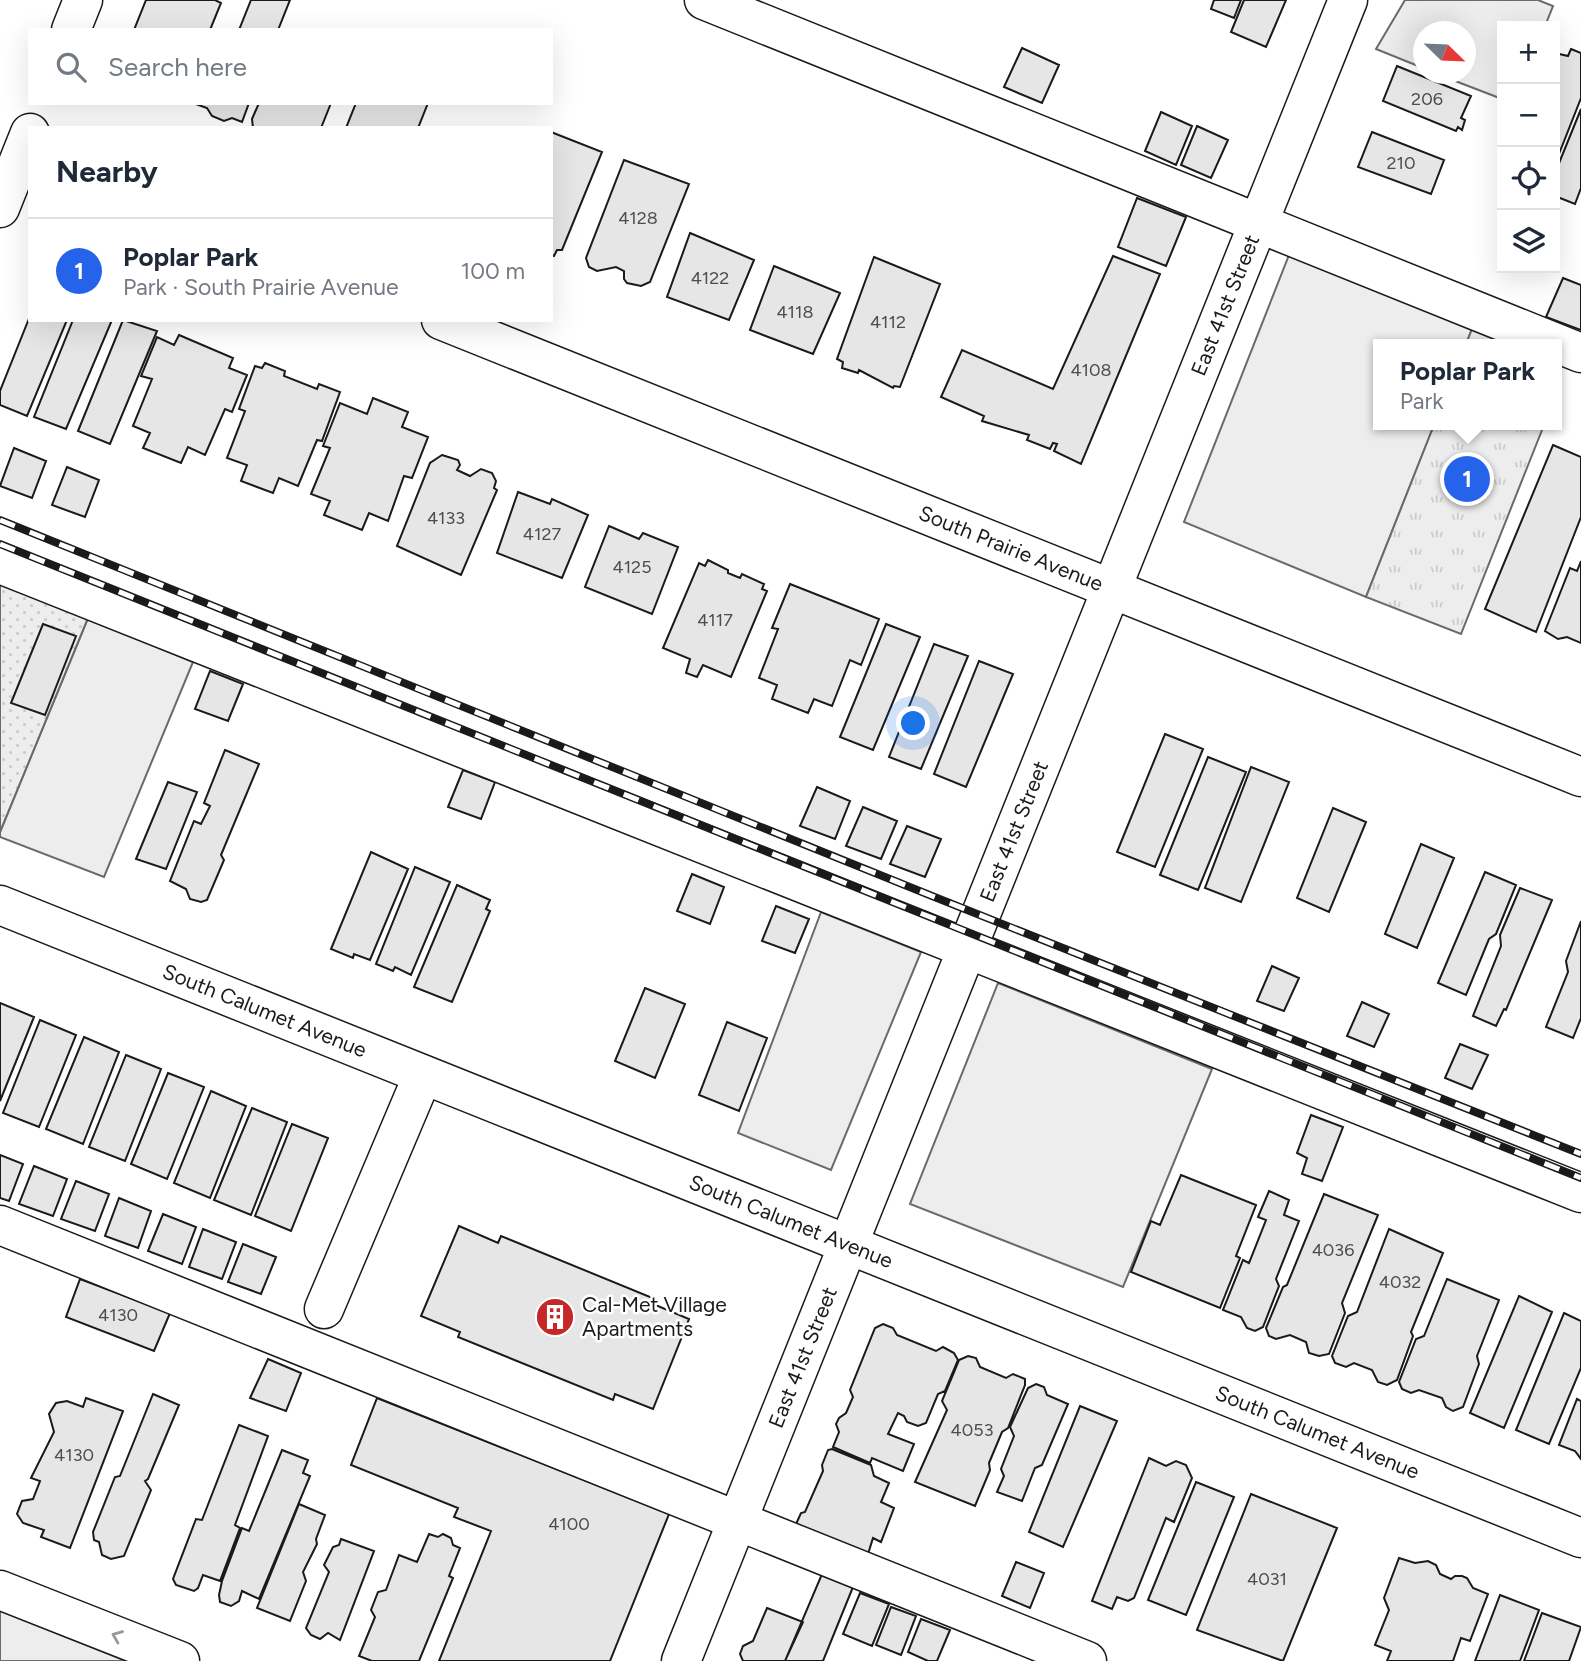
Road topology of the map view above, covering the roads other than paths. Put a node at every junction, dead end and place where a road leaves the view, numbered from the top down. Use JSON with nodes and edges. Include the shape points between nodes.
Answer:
{"nodes":[{"id":1,"x":83,"y":0,"type":"edge"},
{"id":2,"x":705,"y":0,"type":"edge"},
{"id":3,"x":1348,"y":0,"type":"edge"},
{"id":4,"x":72,"y":28,"type":"edge"},
{"id":5,"x":41,"y":105,"type":"edge"},
{"id":6,"x":31,"y":126,"type":"edge"},
{"id":7,"x":23,"y":142,"type":"edge"},
{"id":8,"x":0,"y":208,"type":"edge"},
{"id":9,"x":1259,"y":222,"type":"junction"},
{"id":10,"x":446,"y":322,"type":"edge"},
{"id":11,"x":1547,"y":339,"type":"edge"},
{"id":12,"x":1562,"y":345,"type":"edge"},
{"id":13,"x":1581,"y":353,"type":"edge"},
{"id":14,"x":0,"y":564,"type":"edge"},
{"id":15,"x":1112,"y":589,"type":"junction"},
{"id":16,"x":1581,"y":777,"type":"edge"},
{"id":17,"x":0,"y":905,"type":"edge"},
{"id":18,"x":967,"y":948,"type":"junction"},
{"id":19,"x":423,"y":1074,"type":"junction"},
{"id":20,"x":1581,"y":1193,"type":"edge"},
{"id":21,"x":0,"y":1225,"type":"edge"},
{"id":22,"x":848,"y":1245,"type":"junction"},
{"id":23,"x":324,"y":1309,"type":"dead end"},
{"id":24,"x":737,"y":1522,"type":"junction"},
{"id":25,"x":1581,"y":1538,"type":"edge"},
{"id":26,"x":0,"y":1590,"type":"edge"},
{"id":27,"x":180,"y":1661,"type":"edge"},
{"id":28,"x":681,"y":1661,"type":"edge"},
{"id":29,"x":1087,"y":1661,"type":"edge"}],
"edges":[{"from":1,"to":4,"type":"street"},
{"from":2,"to":9,"type":"street"},
{"from":3,"to":9,"type":"street","name":"East 41st Street"},
{"from":5,"to":6,"type":"street"},
{"from":7,"to":8,"type":"street"},
{"from":9,"to":11,"type":"street"},
{"from":9,"to":15,"type":"street","name":"East 41st Street"},
{"from":10,"to":15,"type":"street","name":"South Prairie Avenue"},
{"from":12,"to":13,"type":"street"},
{"from":14,"to":18,"type":"street"},
{"from":15,"to":16,"type":"street","name":"South Prairie Avenue"},
{"from":15,"to":18,"type":"street","name":"East 41st Street"},
{"from":17,"to":19,"type":"street","name":"South Calumet Avenue"},
{"from":18,"to":20,"type":"street"},
{"from":18,"to":22,"type":"street","name":"East 41st Street"},
{"from":19,"to":22,"type":"street","name":"South Calumet Avenue"},
{"from":19,"to":23,"type":"street"},
{"from":21,"to":24,"type":"street"},
{"from":22,"to":24,"type":"street","name":"East 41st Street"},
{"from":22,"to":25,"type":"street","name":"South Calumet Avenue"},
{"from":24,"to":28,"type":"street","name":"East 41st Street"},
{"from":24,"to":29,"type":"street"},
{"from":27,"to":26,"type":"street","one_way":true}]}
